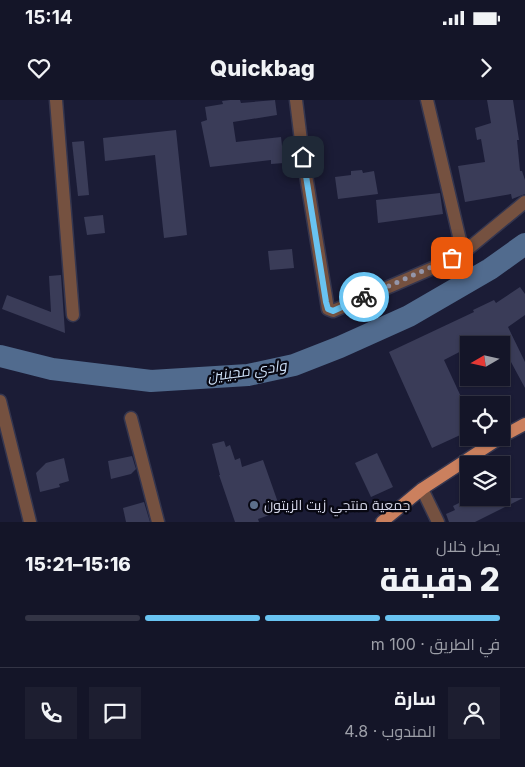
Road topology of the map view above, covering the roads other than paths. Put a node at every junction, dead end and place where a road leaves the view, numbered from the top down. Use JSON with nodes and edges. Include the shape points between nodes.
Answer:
{"nodes":[{"id":1,"x":56,"y":100,"type":"edge"},
{"id":2,"x":296,"y":100,"type":"edge"},
{"id":3,"x":428,"y":100,"type":"edge"},
{"id":4,"x":525,"y":202,"type":"edge"},
{"id":5,"x":463,"y":252,"type":"junction"},
{"id":6,"x":73,"y":315,"type":"dead end"},
{"id":7,"x":0,"y":401,"type":"edge"},
{"id":8,"x":131,"y":418,"type":"dead end"},
{"id":9,"x":525,"y":424,"type":"edge"},
{"id":10,"x":510,"y":432,"type":"edge"},
{"id":11,"x":487,"y":446,"type":"edge"},
{"id":12,"x":422,"y":489,"type":"junction"},
{"id":13,"x":30,"y":522,"type":"edge"},
{"id":14,"x":158,"y":522,"type":"edge"},
{"id":15,"x":382,"y":522,"type":"edge"},
{"id":16,"x":438,"y":522,"type":"edge"}],
"edges":[{"from":1,"to":6,"type":"street"},
{"from":2,"to":5,"type":"street","via":[[328,309],[333,311]]},
{"from":3,"to":5,"type":"street"},
{"from":4,"to":5,"type":"street"},
{"from":7,"to":13,"type":"street"},
{"from":8,"to":14,"type":"street"},
{"from":9,"to":10,"type":"main road"},
{"from":11,"to":12,"type":"main road"},
{"from":12,"to":15,"type":"main road"},
{"from":12,"to":16,"type":"street"}]}
